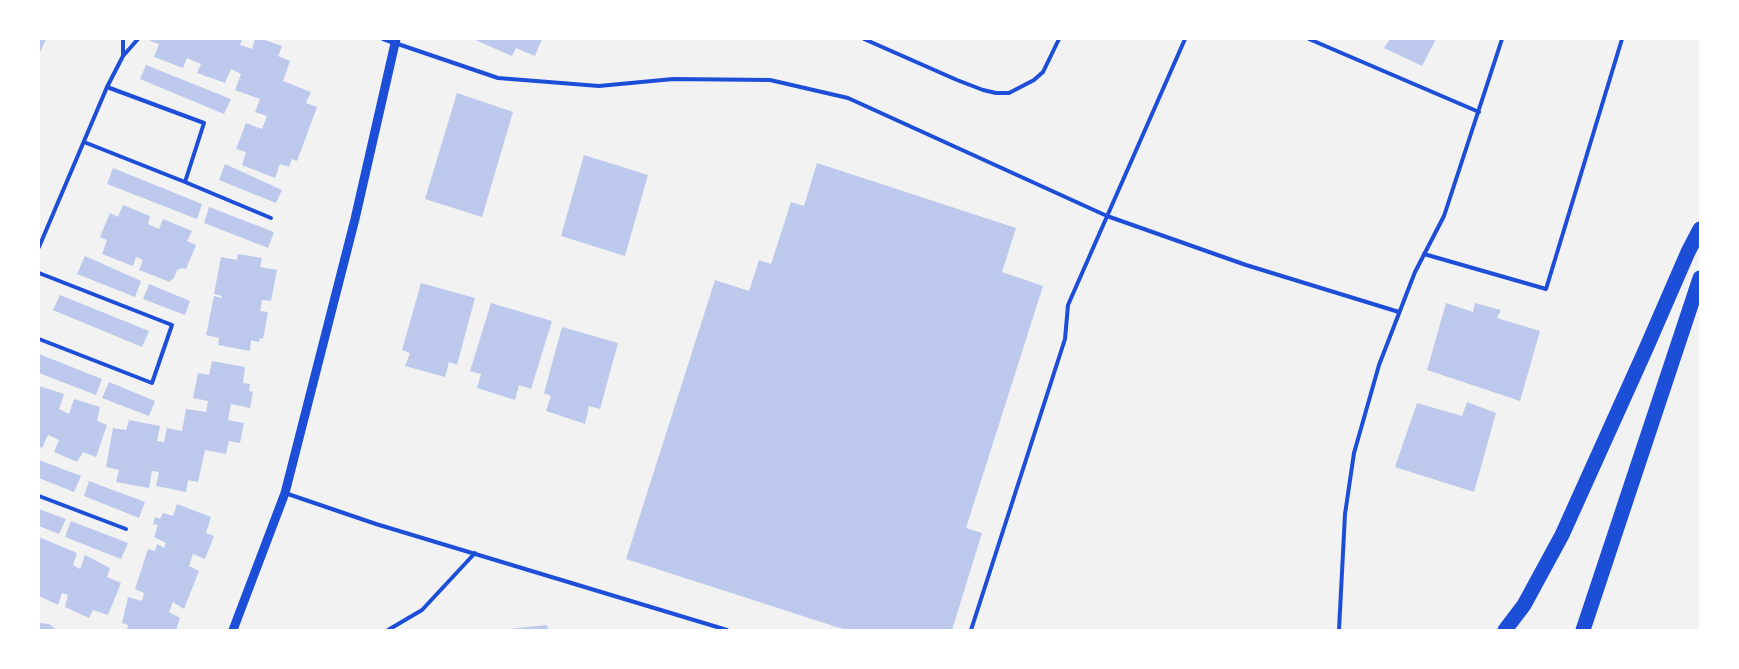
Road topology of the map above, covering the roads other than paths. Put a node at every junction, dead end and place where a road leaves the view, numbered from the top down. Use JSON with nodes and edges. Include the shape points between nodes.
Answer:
{"nodes":[{"id":1,"x":123,"y":39,"type":"edge"},
{"id":2,"x":138,"y":39,"type":"edge"},
{"id":3,"x":384,"y":39,"type":"edge"},
{"id":4,"x":864,"y":39,"type":"edge"},
{"id":5,"x":1059,"y":39,"type":"edge"},
{"id":6,"x":1185,"y":39,"type":"edge"},
{"id":7,"x":1309,"y":39,"type":"edge"},
{"id":8,"x":1502,"y":39,"type":"edge"},
{"id":9,"x":1622,"y":39,"type":"edge"},
{"id":10,"x":395,"y":41,"type":"edge"},
{"id":11,"x":123,"y":56,"type":"junction"},
{"id":12,"x":107,"y":87,"type":"junction"},
{"id":13,"x":1479,"y":112,"type":"junction"},
{"id":14,"x":84,"y":142,"type":"junction"},
{"id":15,"x":185,"y":182,"type":"junction"},
{"id":16,"x":1107,"y":216,"type":"junction"},
{"id":17,"x":271,"y":218,"type":"dead end"},
{"id":18,"x":1700,"y":229,"type":"edge"},
{"id":19,"x":39,"y":247,"type":"edge"},
{"id":20,"x":1424,"y":254,"type":"junction"},
{"id":21,"x":39,"y":273,"type":"edge"},
{"id":22,"x":1700,"y":278,"type":"edge"},
{"id":23,"x":1399,"y":312,"type":"junction"},
{"id":24,"x":39,"y":339,"type":"edge"},
{"id":25,"x":285,"y":493,"type":"junction"},
{"id":26,"x":39,"y":496,"type":"edge"},
{"id":27,"x":126,"y":530,"type":"dead end"},
{"id":28,"x":474,"y":553,"type":"junction"},
{"id":29,"x":233,"y":630,"type":"edge"},
{"id":30,"x":388,"y":630,"type":"edge"},
{"id":31,"x":727,"y":630,"type":"edge"},
{"id":32,"x":971,"y":630,"type":"edge"},
{"id":33,"x":1338,"y":630,"type":"edge"},
{"id":34,"x":1505,"y":630,"type":"edge"},
{"id":35,"x":1583,"y":630,"type":"edge"}],
"edges":[{"from":1,"to":11,"type":"lane"},
{"from":2,"to":11,"type":"lane"},
{"from":3,"to":10,"type":"street"},
{"from":4,"to":5,"type":"lane","via":[[957,80],[996,93],[1009,93],[1034,80],[1043,72]]},
{"from":6,"to":16,"type":"lane"},
{"from":7,"to":13,"type":"lane"},
{"from":8,"to":13,"type":"lane"},
{"from":9,"to":20,"type":"lane","via":[[1546,289]]},
{"from":10,"to":16,"type":"lane","via":[[498,78],[599,86],[673,78],[770,80],[848,98]]},
{"from":10,"to":25,"type":"street","via":[[355,219]]},
{"from":11,"to":12,"type":"lane"},
{"from":12,"to":14,"type":"lane"},
{"from":12,"to":15,"type":"lane","via":[[204,123]]},
{"from":13,"to":20,"type":"lane","via":[[1444,216]]},
{"from":14,"to":15,"type":"lane"},
{"from":14,"to":19,"type":"lane"},
{"from":15,"to":17,"type":"lane"},
{"from":16,"to":23,"type":"lane","via":[[1228,259]]},
{"from":16,"to":32,"type":"lane","via":[[1068,305],[1065,339]]},
{"from":18,"to":34,"type":"highway","via":[[1562,535],[1524,605]]},
{"from":20,"to":23,"type":"lane"},
{"from":21,"to":24,"type":"lane","via":[[172,325],[152,383]]},
{"from":22,"to":35,"type":"highway"},
{"from":23,"to":33,"type":"lane","via":[[1379,365],[1354,453],[1345,514]]},
{"from":25,"to":28,"type":"lane"},
{"from":25,"to":29,"type":"street"},
{"from":26,"to":27,"type":"lane"},
{"from":28,"to":30,"type":"lane","via":[[422,610]]},
{"from":28,"to":31,"type":"lane"}]}
